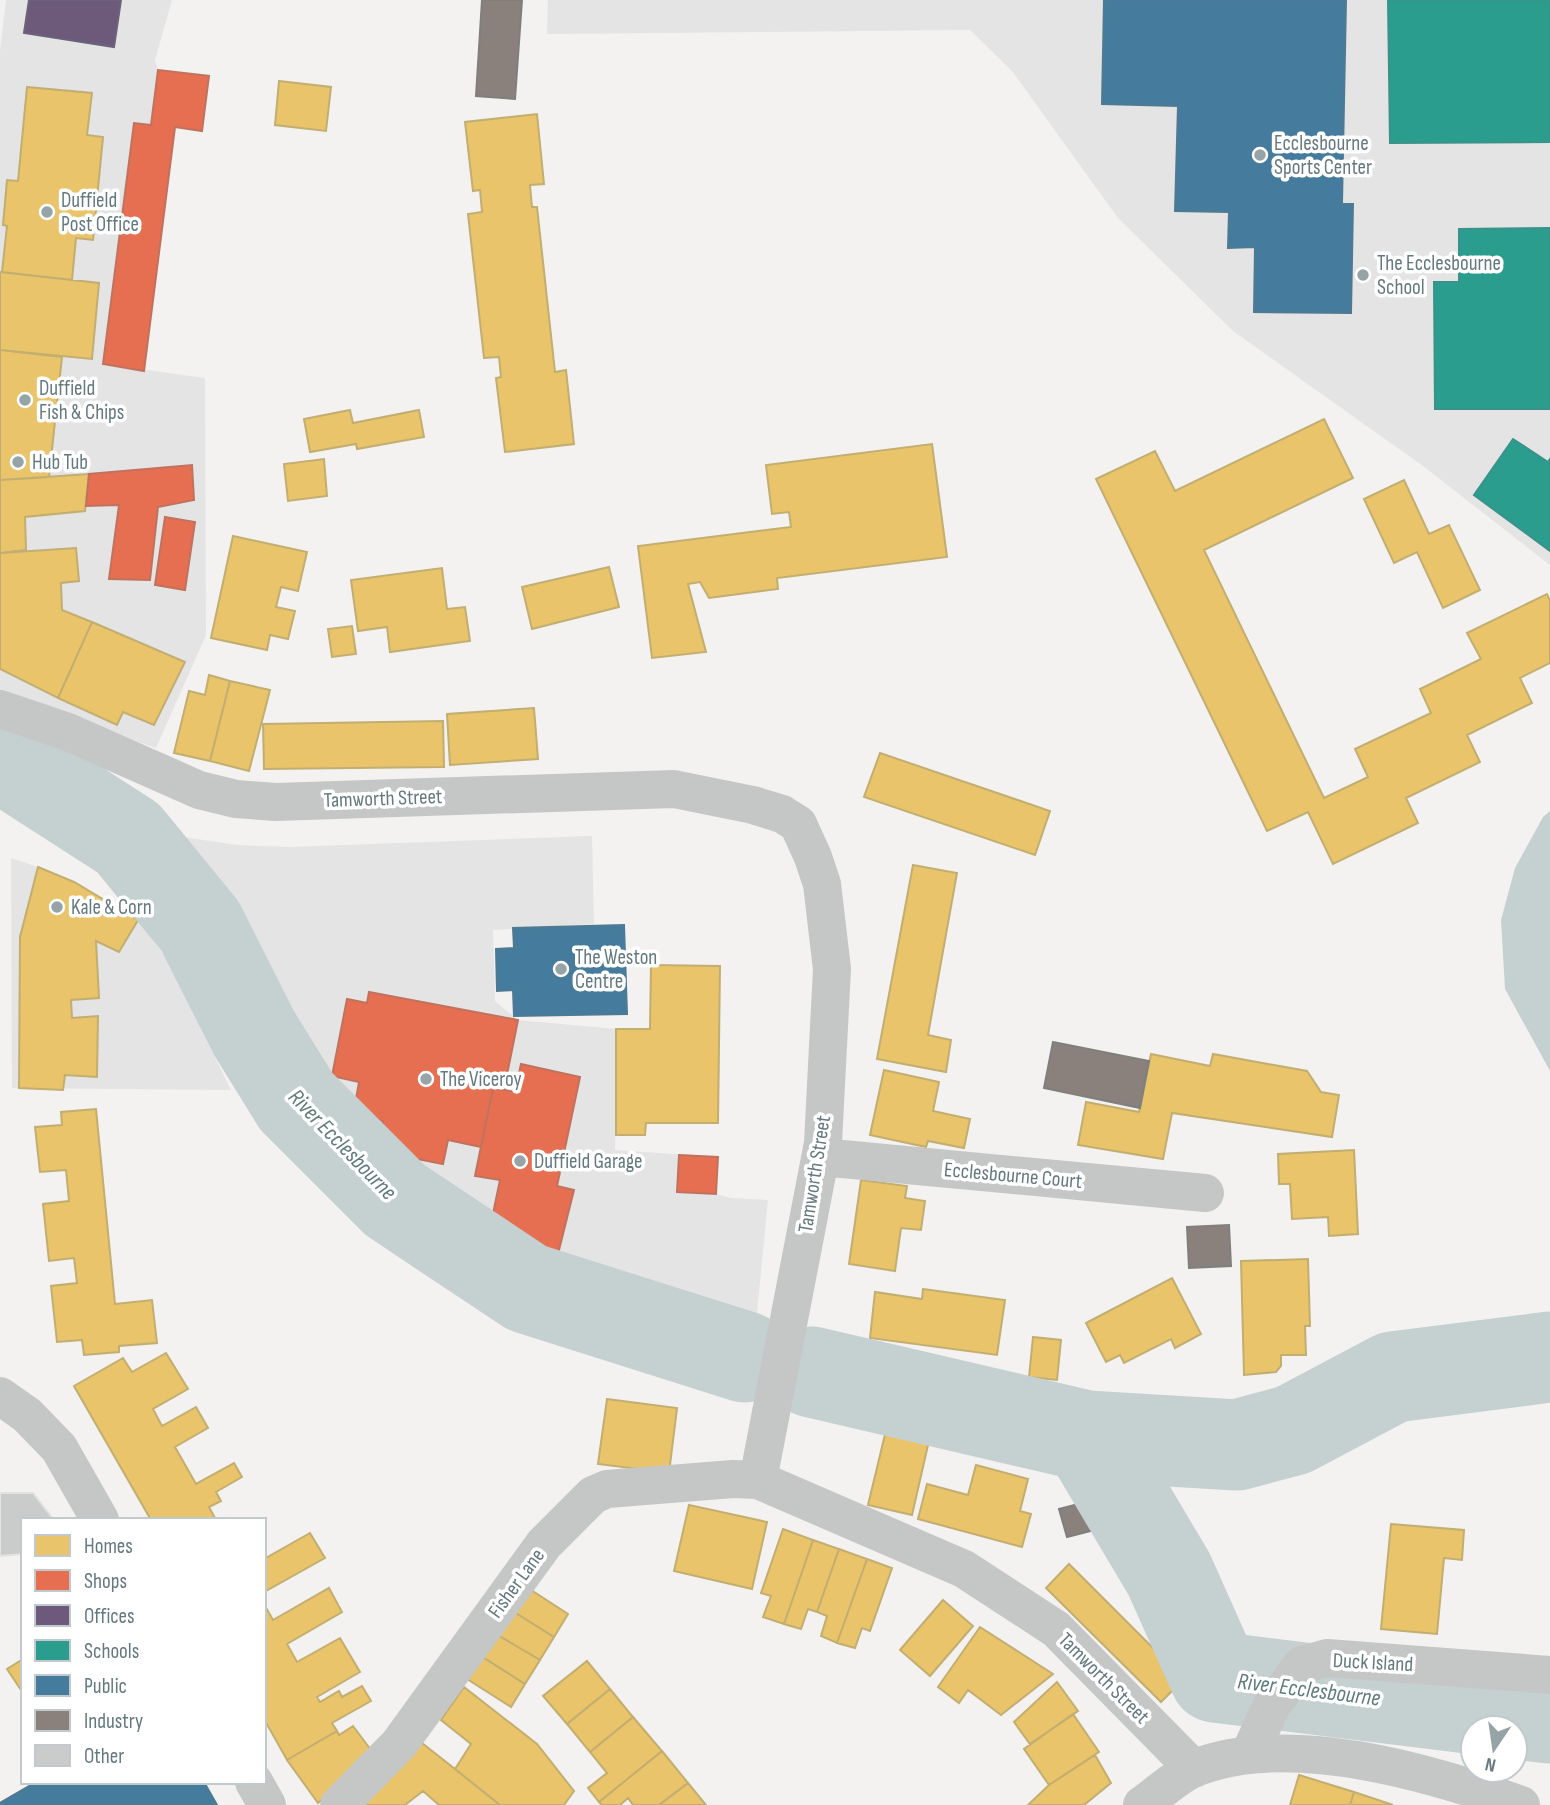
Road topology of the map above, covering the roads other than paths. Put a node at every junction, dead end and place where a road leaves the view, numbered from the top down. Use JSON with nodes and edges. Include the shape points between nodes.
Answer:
{"nodes":[{"id":1,"x":0,"y":709,"type":"edge"},
{"id":2,"x":821,"y":1157,"type":"junction"},
{"id":3,"x":1205,"y":1193,"type":"dead end"},
{"id":4,"x":0,"y":1396,"type":"edge"},
{"id":5,"x":758,"y":1480,"type":"junction"},
{"id":6,"x":99,"y":1518,"type":"edge"},
{"id":7,"x":1550,"y":1675,"type":"edge"},
{"id":8,"x":1249,"y":1755,"type":"junction"},
{"id":9,"x":1194,"y":1769,"type":"junction"},
{"id":10,"x":255,"y":1784,"type":"edge"},
{"id":11,"x":267,"y":1805,"type":"edge"},
{"id":12,"x":339,"y":1805,"type":"edge"},
{"id":13,"x":1142,"y":1805,"type":"edge"},
{"id":14,"x":1521,"y":1805,"type":"edge"}],
"edges":[{"from":1,"to":2,"type":"street","name":"Tamworth Street","via":[[68,732],[199,790],[236,799],[276,802],[674,789],[782,814],[798,824],[813,857],[828,921],[832,969]]},
{"from":2,"to":3,"type":"street","name":"Ecclesbourne Court"},
{"from":2,"to":5,"type":"street","name":"Tamworth Street"},
{"from":4,"to":6,"type":"street","via":[[27,1415],[59,1448]]},
{"from":5,"to":9,"type":"street","name":"Tamworth Street","via":[[964,1569],[1056,1629]]},
{"from":5,"to":12,"type":"street","name":"Fisher Lane","via":[[628,1487],[593,1495],[544,1544],[399,1744]]},
{"from":7,"to":8,"type":"street","name":"Duck Island","via":[[1327,1658],[1302,1665],[1272,1705]]},
{"from":8,"to":9,"type":"street"},
{"from":8,"to":14,"type":"street","via":[[1308,1753],[1407,1770]]},
{"from":9,"to":13,"type":"street"},
{"from":10,"to":11,"type":"street"}]}
